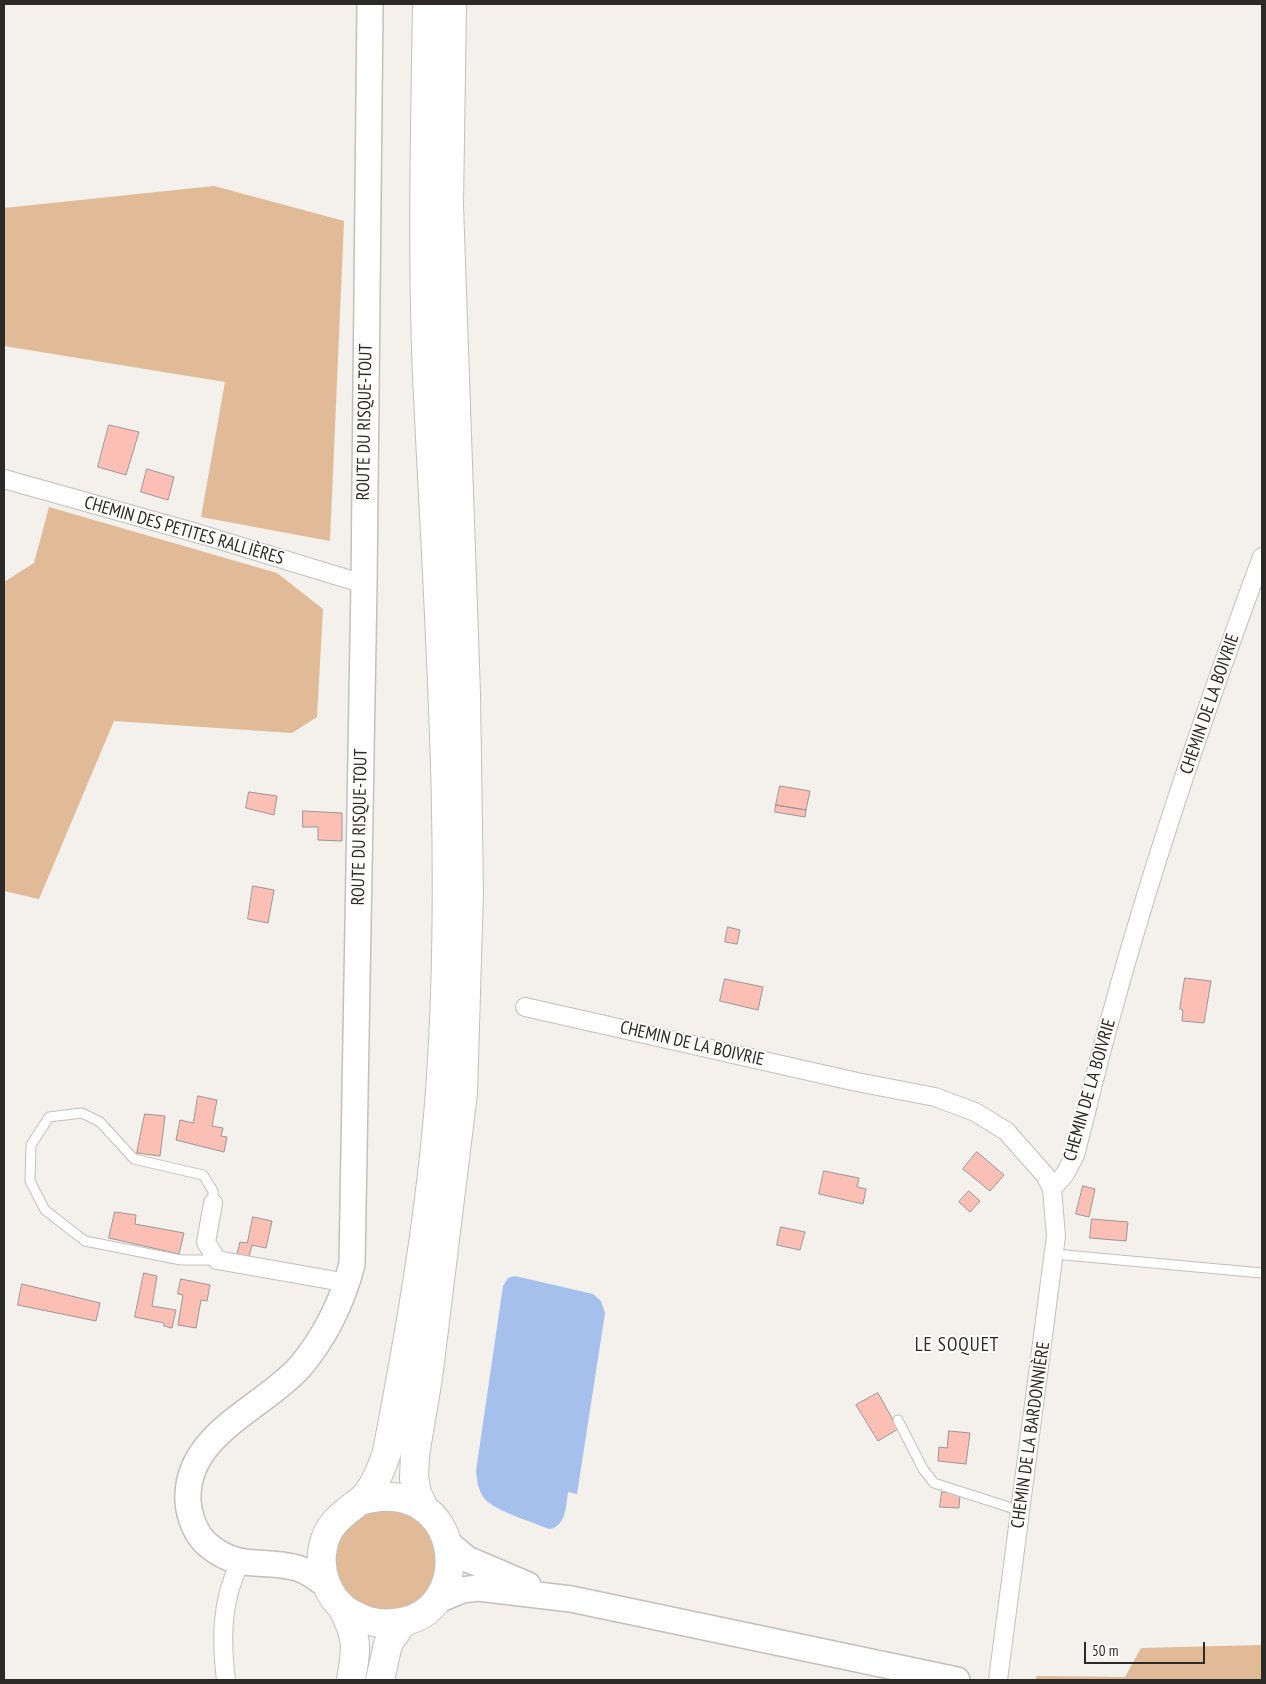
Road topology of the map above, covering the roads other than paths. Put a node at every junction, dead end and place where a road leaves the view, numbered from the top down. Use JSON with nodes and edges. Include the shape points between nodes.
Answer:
{"nodes":[{"id":1,"x":370,"y":4,"type":"edge"},
{"id":2,"x":426,"y":4,"type":"edge"},
{"id":3,"x":452,"y":4,"type":"edge"},
{"id":4,"x":4,"y":479,"type":"edge"},
{"id":5,"x":1262,"y":557,"type":"edge"},
{"id":6,"x":364,"y":584,"type":"junction"},
{"id":7,"x":525,"y":1007,"type":"dead end"},
{"id":8,"x":1052,"y":1189,"type":"junction"},
{"id":9,"x":212,"y":1203,"type":"joint"},
{"id":10,"x":1054,"y":1254,"type":"junction"},
{"id":11,"x":217,"y":1260,"type":"junction"},
{"id":12,"x":1262,"y":1273,"type":"edge"},
{"id":13,"x":348,"y":1283,"type":"junction"},
{"id":14,"x":898,"y":1420,"type":"dead end"},
{"id":15,"x":360,"y":1501,"type":"junction"},
{"id":16,"x":424,"y":1508,"type":"junction"},
{"id":17,"x":1021,"y":1511,"type":"junction"},
{"id":18,"x":326,"y":1537,"type":"junction"},
{"id":19,"x":448,"y":1543,"type":"junction"},
{"id":20,"x":240,"y":1562,"type":"junction"},
{"id":21,"x":273,"y":1565,"type":"junction"},
{"id":22,"x":327,"y":1585,"type":"junction"},
{"id":23,"x":570,"y":1599,"type":"junction"},
{"id":24,"x":436,"y":1601,"type":"junction"},
{"id":25,"x":342,"y":1607,"type":"junction"},
{"id":26,"x":402,"y":1623,"type":"junction"},
{"id":27,"x":226,"y":1680,"type":"edge"},
{"id":28,"x":352,"y":1680,"type":"edge"},
{"id":29,"x":380,"y":1680,"type":"edge"},
{"id":30,"x":957,"y":1680,"type":"edge"},
{"id":31,"x":998,"y":1680,"type":"edge"}],
"edges":[{"from":1,"to":6,"type":"street","name":"ROUTE DU RISQUE-TOUT"},
{"from":2,"to":15,"type":"highway","via":[[427,374],[438,560],[446,932],[440,1091],[422,1251],[387,1452],[382,1467]]},
{"from":3,"to":16,"type":"highway","via":[[449,206],[466,694],[469,903],[463,1092],[415,1455],[414,1478]]},
{"from":4,"to":6,"type":"street","name":"CHEMIN DES PETITES RALLIÈRES"},
{"from":5,"to":8,"type":"street","name":"CHEMIN DE LA BOIVRIE","via":[[1158,860],[1113,1008],[1075,1155]]},
{"from":6,"to":13,"type":"street","name":"ROUTE DU RISQUE-TOUT","via":[[354,1243]]},
{"from":7,"to":8,"type":"street","name":"CHEMIN DE LA BOIVRIE","via":[[935,1097],[975,1112],[1006,1131],[1045,1175]]},
{"from":8,"to":10,"type":"street","name":"CHEMIN DE LA BARDONNIÈRE","via":[[1056,1214]]},
{"from":9,"to":11,"type":"street","via":[[206,1242]]},
{"from":9,"to":11,"type":"lane","via":[[213,1191],[202,1175],[134,1159],[100,1122],[82,1112],[49,1117],[31,1145],[30,1181],[45,1210],[85,1241],[181,1260]]},
{"from":10,"to":12,"type":"lane"},
{"from":10,"to":17,"type":"street","name":"CHEMIN DE LA BARDONNIÈRE"},
{"from":11,"to":13,"type":"street"},
{"from":13,"to":20,"type":"street","name":"ROUTE DU RISQUE-TOUT","via":[[334,1313],[300,1367],[210,1442],[195,1462],[188,1485],[188,1508],[196,1530],[220,1554]]},
{"from":14,"to":17,"type":"lane","via":[[922,1469],[934,1483]]},
{"from":15,"to":16,"type":"highway","via":[[376,1496],[393,1496]]},
{"from":15,"to":18,"type":"highway","via":[[336,1519]]},
{"from":16,"to":19,"type":"highway","via":[[439,1524]]},
{"from":17,"to":31,"type":"street","name":"CHEMIN DE LA BARDONNIÈRE"},
{"from":18,"to":21,"type":"street","via":[[300,1557]]},
{"from":18,"to":22,"type":"highway","via":[[322,1566]]},
{"from":19,"to":23,"type":"street","via":[[476,1564]]},
{"from":19,"to":24,"type":"highway","via":[[449,1573]]},
{"from":20,"to":21,"type":"street","name":"ROUTE DU RISQUE-TOUT"},
{"from":20,"to":27,"type":"street","via":[[226,1604],[222,1631]]},
{"from":21,"to":22,"type":"street","name":"ROUTE DU RISQUE-TOUT","via":[[297,1568]]},
{"from":22,"to":25,"type":"highway"},
{"from":23,"to":24,"type":"street","via":[[478,1588],[450,1594]]},
{"from":23,"to":30,"type":"street"},
{"from":24,"to":26,"type":"highway","via":[[421,1614]]},
{"from":25,"to":26,"type":"highway","via":[[367,1621]]},
{"from":25,"to":28,"type":"highway","via":[[356,1642]]},
{"from":26,"to":29,"type":"highway","via":[[388,1644]]}]}
